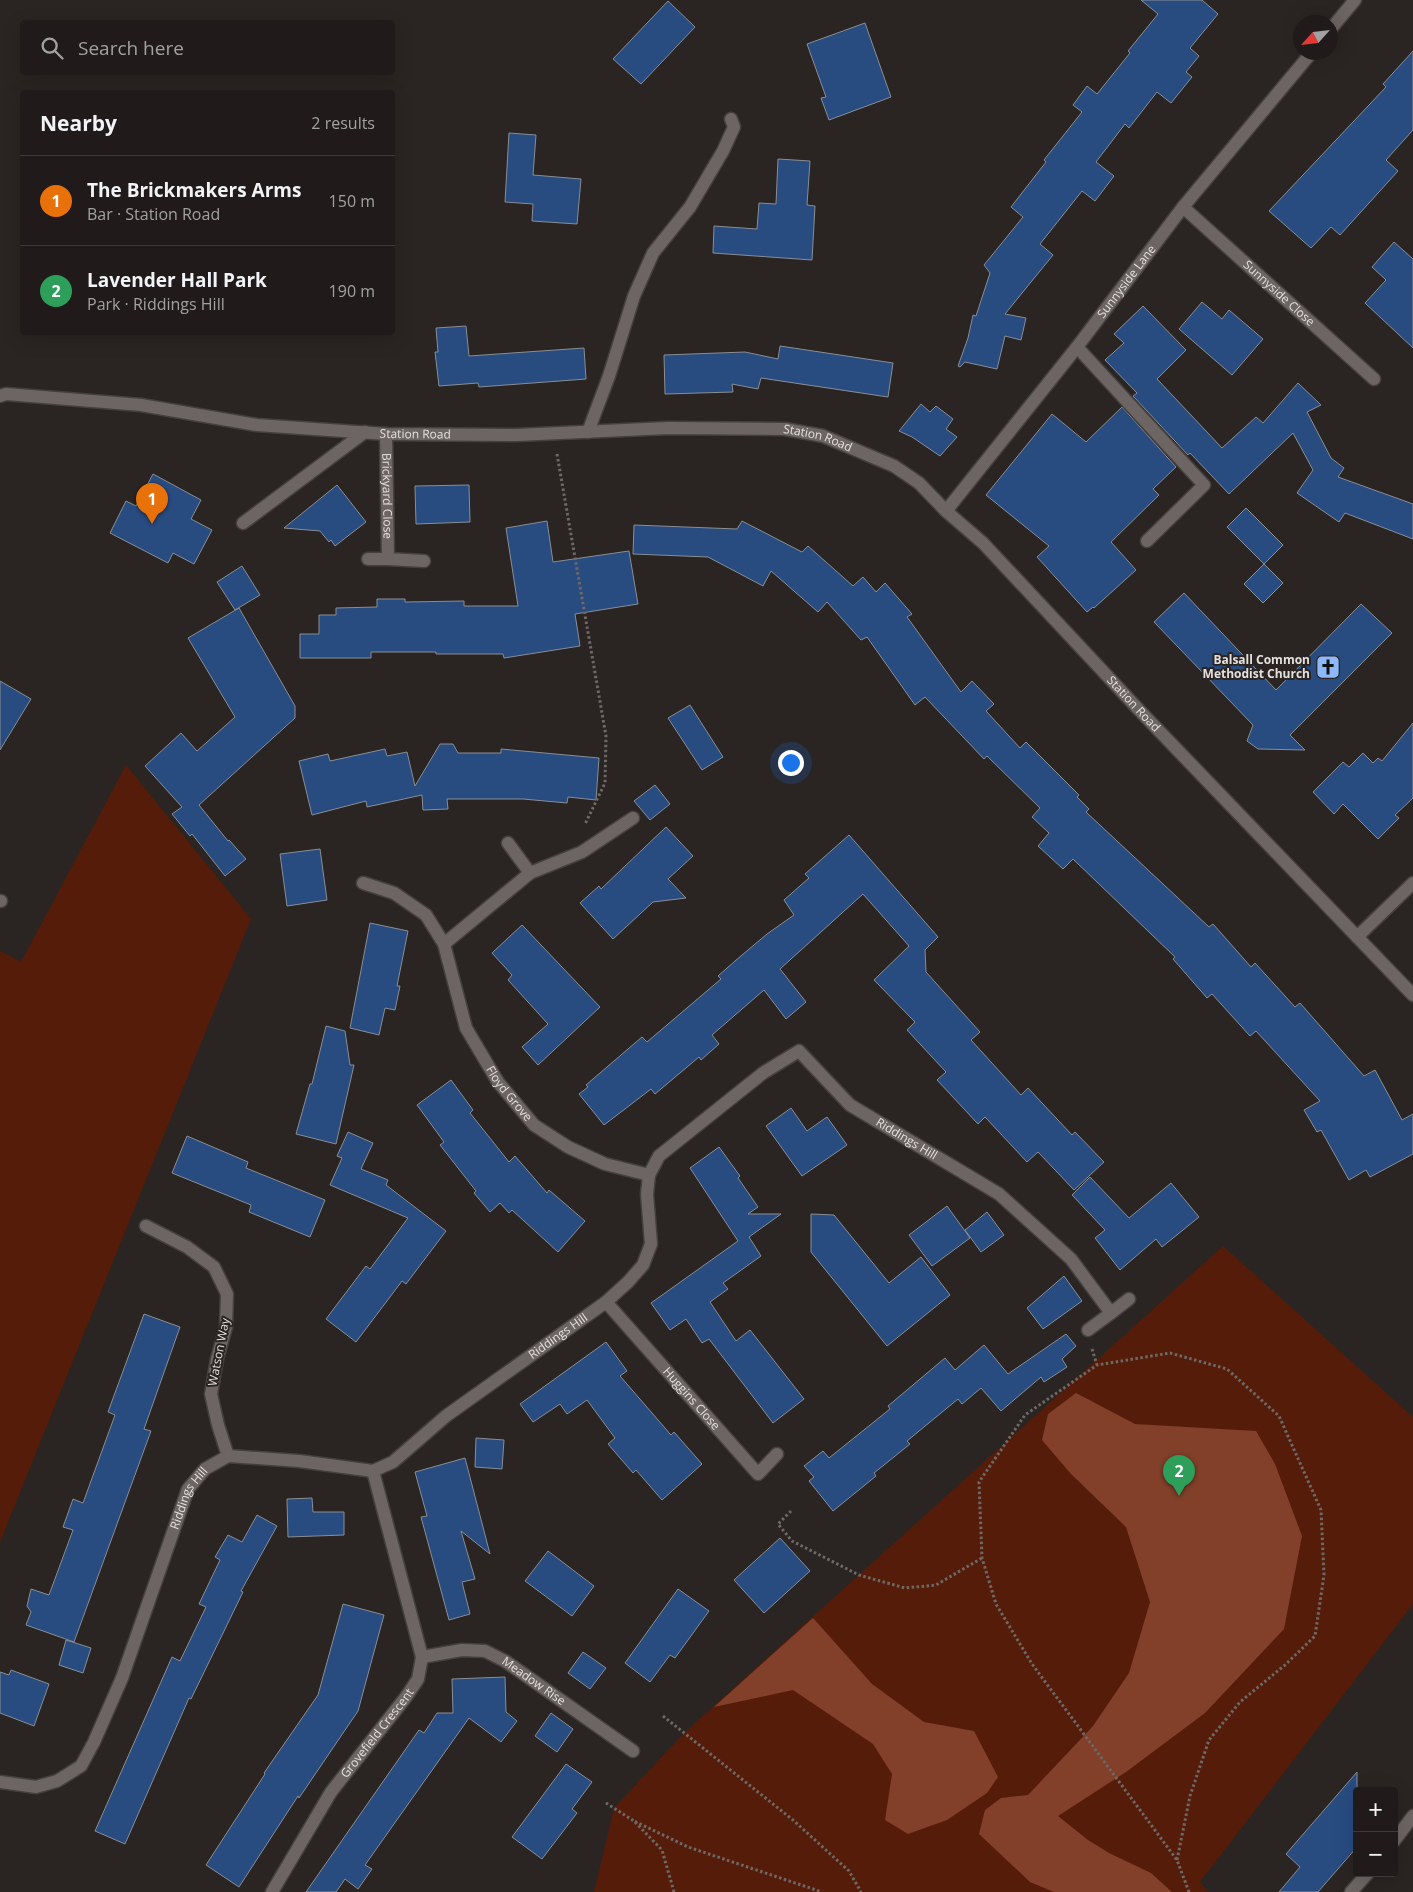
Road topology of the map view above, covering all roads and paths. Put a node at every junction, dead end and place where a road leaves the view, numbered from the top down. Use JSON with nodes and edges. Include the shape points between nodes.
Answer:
{"nodes":[{"id":1,"x":1354,"y":0,"type":"edge"},
{"id":2,"x":1338,"y":20,"type":"edge"},
{"id":3,"x":1305,"y":60,"type":"edge"},
{"id":4,"x":731,"y":119,"type":"dead end"},
{"id":5,"x":1183,"y":207,"type":"junction"},
{"id":6,"x":1077,"y":347,"type":"junction"},
{"id":7,"x":1374,"y":379,"type":"dead end"},
{"id":8,"x":0,"y":396,"type":"edge"},
{"id":9,"x":365,"y":432,"type":"junction"},
{"id":10,"x":588,"y":432,"type":"junction"},
{"id":11,"x":386,"y":434,"type":"junction"},
{"id":12,"x":553,"y":434,"type":"junction"},
{"id":13,"x":946,"y":511,"type":"junction"},
{"id":14,"x":243,"y":523,"type":"dead end"},
{"id":15,"x":1147,"y":541,"type":"dead end"},
{"id":16,"x":368,"y":559,"type":"dead end"},
{"id":17,"x":388,"y":559,"type":"junction"},
{"id":18,"x":424,"y":561,"type":"dead end"},
{"id":19,"x":633,"y":818,"type":"dead end"},
{"id":20,"x":583,"y":827,"type":"dead end"},
{"id":21,"x":508,"y":843,"type":"dead end"},
{"id":22,"x":530,"y":873,"type":"junction"},
{"id":23,"x":363,"y":883,"type":"dead end"},
{"id":24,"x":1413,"y":883,"type":"edge"},
{"id":25,"x":1357,"y":937,"type":"junction"},
{"id":26,"x":444,"y":944,"type":"junction"},
{"id":27,"x":1413,"y":995,"type":"edge"},
{"id":28,"x":649,"y":1175,"type":"junction"},
{"id":29,"x":146,"y":1226,"type":"dead end"},
{"id":30,"x":1130,"y":1299,"type":"dead end"},
{"id":31,"x":606,"y":1302,"type":"junction"},
{"id":32,"x":1111,"y":1313,"type":"junction"},
{"id":33,"x":1088,"y":1330,"type":"dead end"},
{"id":34,"x":777,"y":1454,"type":"dead end"},
{"id":35,"x":228,"y":1456,"type":"junction"},
{"id":36,"x":373,"y":1471,"type":"junction"},
{"id":37,"x":791,"y":1511,"type":"dead end"},
{"id":38,"x":982,"y":1558,"type":"junction"},
{"id":39,"x":422,"y":1657,"type":"junction"},
{"id":40,"x":663,"y":1716,"type":"dead end"},
{"id":41,"x":633,"y":1751,"type":"dead end"},
{"id":42,"x":0,"y":1782,"type":"edge"},
{"id":43,"x":606,"y":1803,"type":"dead end"},
{"id":44,"x":1413,"y":1816,"type":"edge"},
{"id":45,"x":634,"y":1821,"type":"junction"},
{"id":46,"x":1398,"y":1836,"type":"edge"},
{"id":47,"x":1177,"y":1860,"type":"junction"},
{"id":48,"x":1364,"y":1877,"type":"edge"},
{"id":49,"x":272,"y":1892,"type":"edge"},
{"id":50,"x":674,"y":1892,"type":"edge"},
{"id":51,"x":822,"y":1892,"type":"edge"},
{"id":52,"x":860,"y":1892,"type":"edge"},
{"id":53,"x":1189,"y":1892,"type":"edge"},
{"id":54,"x":1351,"y":1892,"type":"edge"}],
"edges":[{"from":1,"to":2,"type":"street"},
{"from":3,"to":5,"type":"street","name":"Sunnyside Lane"},
{"from":4,"to":10,"type":"street","via":[[734,127],[723,151],[690,207],[653,253],[634,296]]},
{"from":5,"to":6,"type":"street","name":"Sunnyside Lane"},
{"from":5,"to":7,"type":"street","name":"Sunnyside Close"},
{"from":6,"to":13,"type":"street","name":"Sunnyside Lane"},
{"from":6,"to":15,"type":"street","via":[[1204,484]]},
{"from":8,"to":9,"type":"street","name":"Station Road","via":[[141,405],[257,425]]},
{"from":9,"to":11,"type":"street","name":"Station Road"},
{"from":9,"to":14,"type":"street"},
{"from":10,"to":12,"type":"street","name":"Station Road"},
{"from":10,"to":13,"type":"street","name":"Station Road","via":[[750,428],[785,429],[824,436],[894,466],[919,483]]},
{"from":11,"to":12,"type":"street","name":"Station Road"},
{"from":11,"to":17,"type":"street","name":"Brickyard Close"},
{"from":12,"to":20,"type":"path","via":[[606,736],[605,783]]},
{"from":13,"to":25,"type":"street","name":"Station Road","via":[[983,543]]},
{"from":16,"to":17,"type":"street"},
{"from":17,"to":18,"type":"street"},
{"from":19,"to":22,"type":"street","via":[[582,852]]},
{"from":21,"to":22,"type":"street"},
{"from":22,"to":26,"type":"street"},
{"from":23,"to":26,"type":"street","name":"Floyd Grove","via":[[394,893],[426,915]]},
{"from":24,"to":25,"type":"street"},
{"from":25,"to":27,"type":"street","name":"Station Road"},
{"from":26,"to":28,"type":"street","name":"Floyd Grove","via":[[466,1028],[498,1082],[534,1125],[568,1147],[605,1164]]},
{"from":28,"to":31,"type":"street","name":"Riddings Hill","via":[[647,1194],[651,1244],[643,1265]]},
{"from":28,"to":32,"type":"street","name":"Riddings Hill","via":[[660,1156],[688,1132],[763,1073],[798,1051],[850,1105],[999,1194],[1071,1259]]},
{"from":29,"to":35,"type":"street","name":"Watson Way","via":[[187,1247],[214,1267],[227,1294],[226,1327],[211,1394]]},
{"from":30,"to":32,"type":"street"},
{"from":31,"to":34,"type":"street","name":"Huggins Close","via":[[758,1474]]},
{"from":31,"to":36,"type":"street","name":"Riddings Hill","via":[[446,1416],[393,1462]]},
{"from":32,"to":33,"type":"street"},
{"from":35,"to":36,"type":"street"},
{"from":35,"to":42,"type":"street","name":"Riddings Hill","via":[[205,1469],[188,1489],[122,1678],[81,1766],[58,1781],[36,1787]]},
{"from":36,"to":39,"type":"street","name":"Grovefield Crescent"},
{"from":37,"to":38,"type":"path","via":[[778,1524],[792,1541],[859,1575],[905,1588],[936,1584]]},
{"from":38,"to":47,"type":"path","via":[[996,1604],[1032,1664]]},
{"from":38,"to":47,"type":"path","via":[[979,1482],[1025,1415],[1098,1365],[1170,1353],[1226,1369],[1279,1416],[1321,1510],[1324,1575],[1315,1636],[1240,1702],[1209,1740],[1190,1796]]},
{"from":39,"to":41,"type":"street","name":"Meadow Rise","via":[[462,1650],[485,1651]]},
{"from":39,"to":49,"type":"street","name":"Grovefield Crescent","via":[[418,1679],[331,1792]]},
{"from":40,"to":52,"type":"path","via":[[794,1820],[849,1871]]},
{"from":43,"to":45,"type":"path"},
{"from":44,"to":46,"type":"street"},
{"from":45,"to":50,"type":"path","via":[[662,1850]]},
{"from":45,"to":51,"type":"path","via":[[688,1847]]},
{"from":47,"to":53,"type":"path"},
{"from":48,"to":54,"type":"street"}]}
